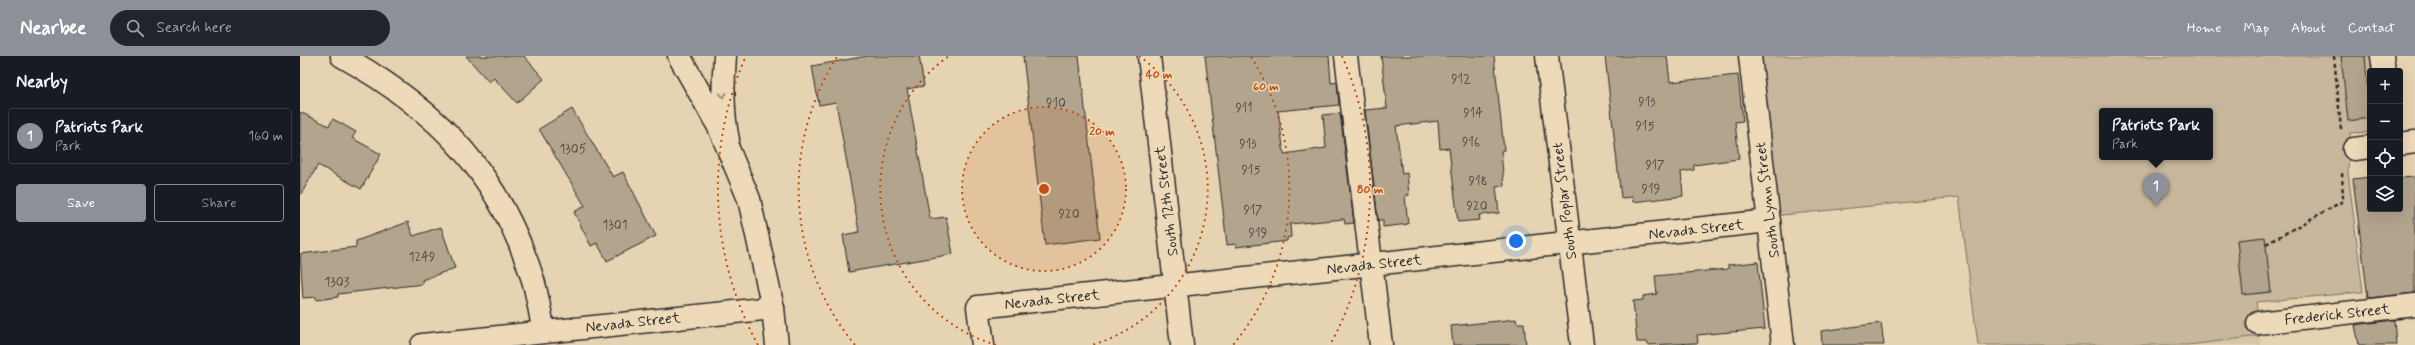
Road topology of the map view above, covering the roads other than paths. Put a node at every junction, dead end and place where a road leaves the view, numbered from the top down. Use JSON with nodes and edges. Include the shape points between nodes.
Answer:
{"nodes":[{"id":1,"x":342,"y":56,"type":"edge"},
{"id":2,"x":679,"y":56,"type":"edge"},
{"id":3,"x":691,"y":56,"type":"edge"},
{"id":4,"x":725,"y":56,"type":"edge"},
{"id":5,"x":1149,"y":56,"type":"edge"},
{"id":6,"x":1346,"y":56,"type":"edge"},
{"id":7,"x":1547,"y":56,"type":"edge"},
{"id":8,"x":1750,"y":56,"type":"edge"},
{"id":9,"x":2382,"y":56,"type":"edge"},
{"id":10,"x":2384,"y":68,"type":"edge"},
{"id":11,"x":696,"y":85,"type":"junction"},
{"id":12,"x":2415,"y":142,"type":"edge"},
{"id":13,"x":2403,"y":144,"type":"edge"},
{"id":14,"x":731,"y":155,"type":"junction"},
{"id":15,"x":1770,"y":221,"type":"junction"},
{"id":16,"x":1569,"y":243,"type":"junction"},
{"id":17,"x":1371,"y":265,"type":"junction"},
{"id":18,"x":1176,"y":286,"type":"junction"},
{"id":19,"x":2415,"y":305,"type":"edge"},
{"id":20,"x":773,"y":308,"type":"junction"},
{"id":21,"x":2258,"y":323,"type":"dead end"},
{"id":22,"x":544,"y":331,"type":"junction"},
{"id":23,"x":422,"y":345,"type":"edge"},
{"id":24,"x":778,"y":345,"type":"edge"},
{"id":25,"x":983,"y":345,"type":"edge"},
{"id":26,"x":1182,"y":345,"type":"edge"},
{"id":27,"x":1381,"y":345,"type":"edge"},
{"id":28,"x":1582,"y":345,"type":"edge"},
{"id":29,"x":1783,"y":345,"type":"edge"}],
"edges":[{"from":1,"to":22,"type":"street","via":[[377,76],[417,105],[462,147],[492,188],[515,233],[533,281]]},
{"from":2,"to":11,"type":"street"},
{"from":3,"to":11,"type":"street"},
{"from":4,"to":14,"type":"street","one_way":true,"via":[[723,117]]},
{"from":5,"to":18,"type":"street","name":"South 12th Street"},
{"from":6,"to":17,"type":"street"},
{"from":7,"to":16,"type":"street","name":"South Poplar Street"},
{"from":8,"to":15,"type":"street","name":"South Lynn Street"},
{"from":9,"to":10,"type":"street"},
{"from":11,"to":14,"type":"street"},
{"from":12,"to":13,"type":"street"},
{"from":14,"to":20,"type":"street","via":[[749,199]]},
{"from":15,"to":16,"type":"street","name":"Nevada Street"},
{"from":15,"to":29,"type":"street","name":"South Lynn Street"},
{"from":16,"to":17,"type":"street","name":"Nevada Street"},
{"from":16,"to":28,"type":"street","name":"South Poplar Street"},
{"from":17,"to":18,"type":"street","name":"Nevada Street"},
{"from":17,"to":27,"type":"street"},
{"from":18,"to":25,"type":"street","name":"Nevada Street","via":[[978,307]]},
{"from":18,"to":26,"type":"street","name":"South 12th Street"},
{"from":19,"to":21,"type":"street","name":"Frederick Street"},
{"from":20,"to":22,"type":"street","name":"Nevada Street"},
{"from":20,"to":24,"type":"street"},
{"from":22,"to":23,"type":"street","name":"Nevada Street"}]}
